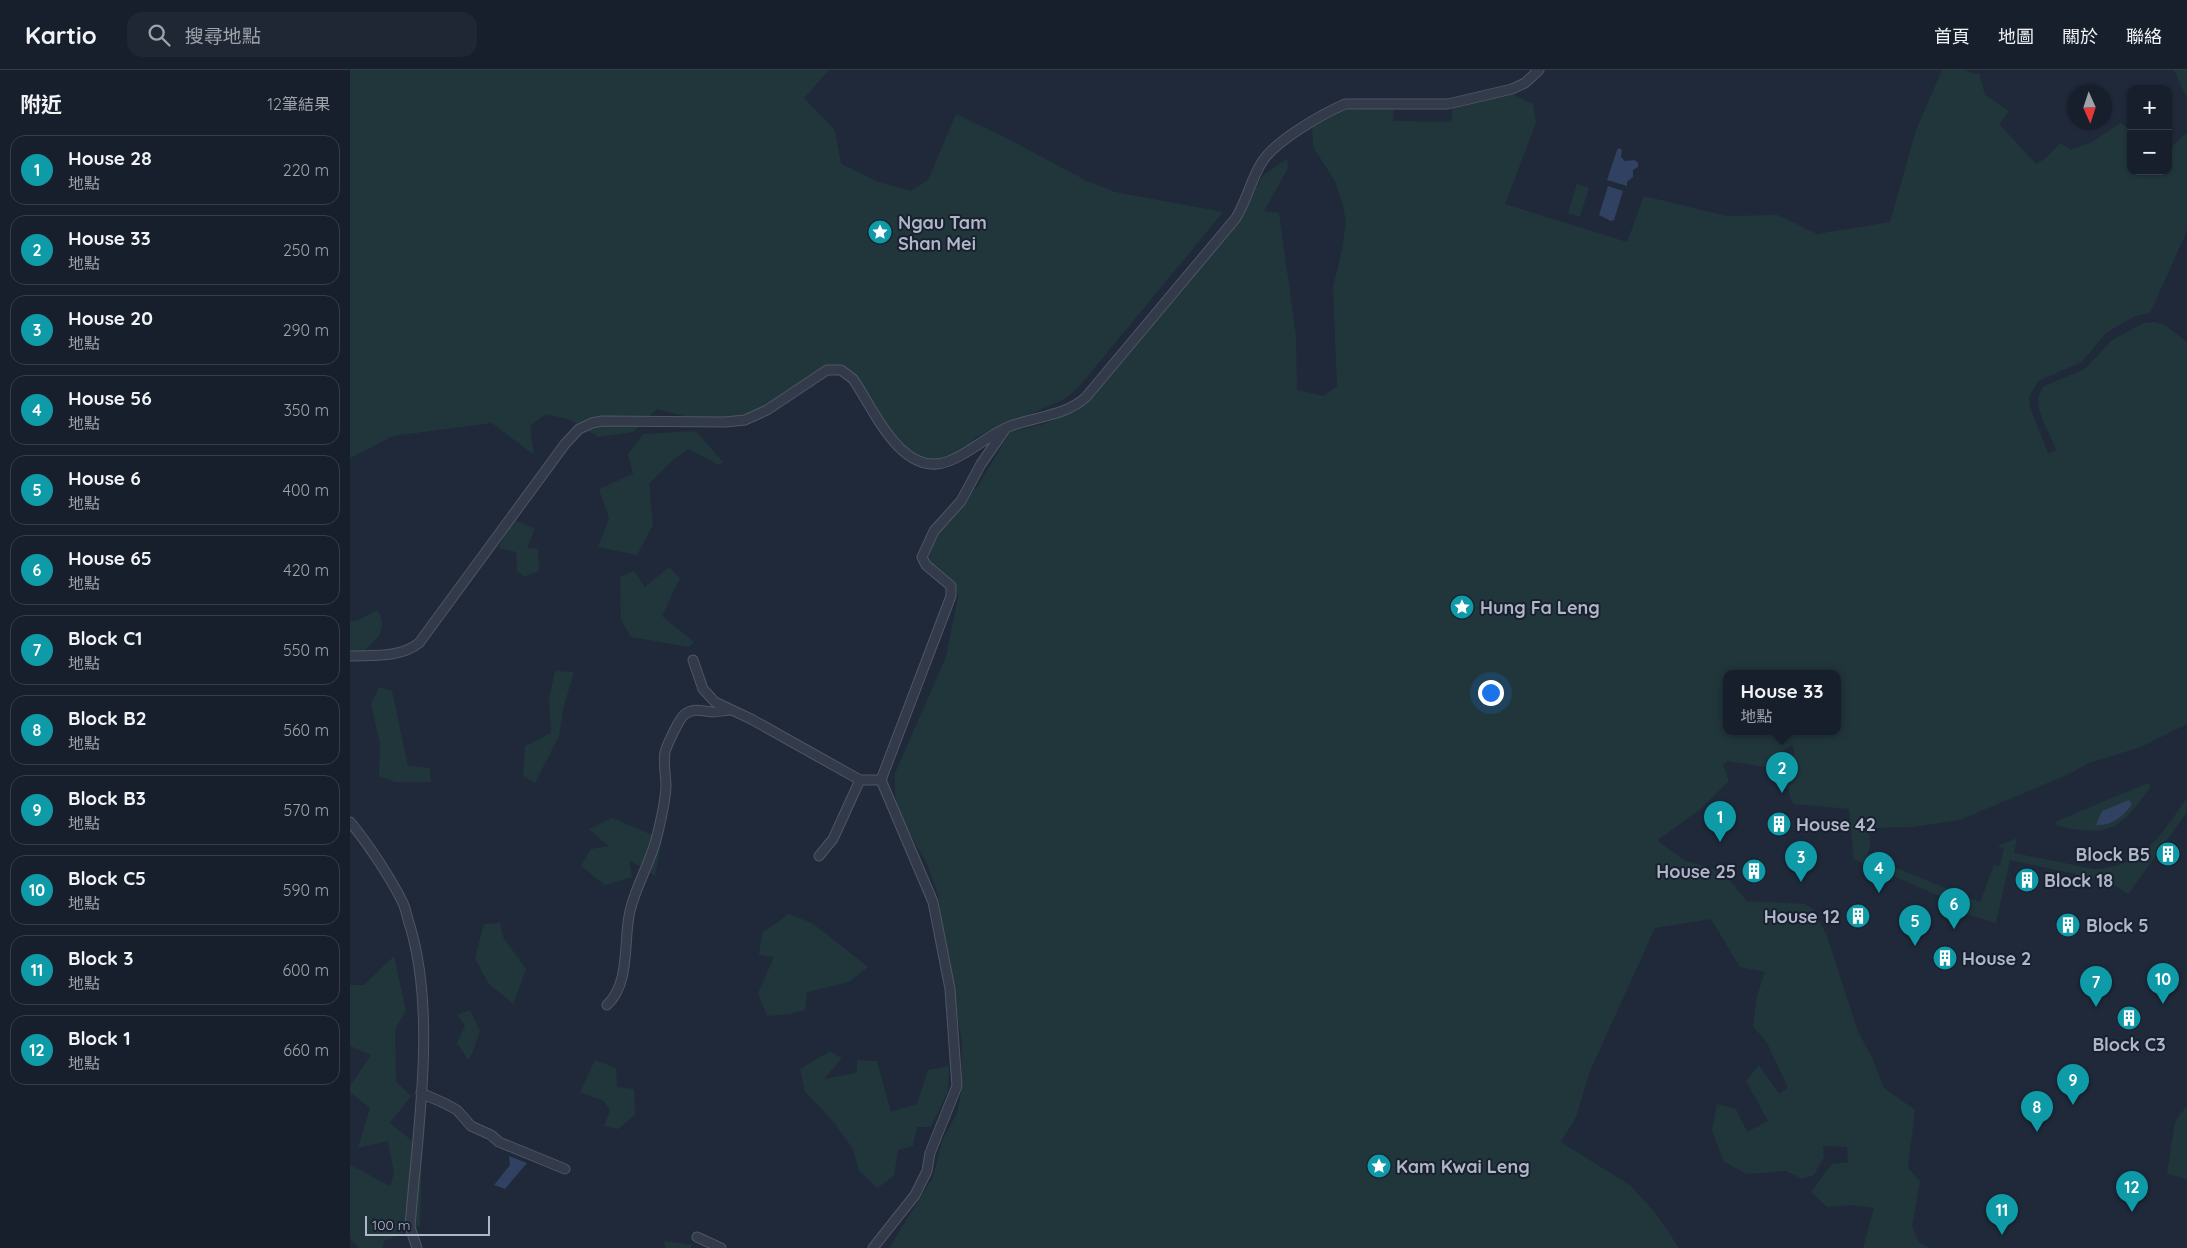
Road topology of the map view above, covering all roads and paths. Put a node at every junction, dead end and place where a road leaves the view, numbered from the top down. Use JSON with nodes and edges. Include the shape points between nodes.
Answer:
{"nodes":[{"id":1,"x":1539,"y":70,"type":"edge"},
{"id":2,"x":1006,"y":428,"type":"junction"},
{"id":3,"x":350,"y":656,"type":"edge"},
{"id":4,"x":693,"y":660,"type":"dead end"},
{"id":5,"x":731,"y":710,"type":"junction"},
{"id":6,"x":860,"y":780,"type":"junction"},
{"id":7,"x":880,"y":780,"type":"junction"},
{"id":8,"x":350,"y":822,"type":"edge"},
{"id":9,"x":819,"y":856,"type":"dead end"},
{"id":10,"x":607,"y":1005,"type":"dead end"},
{"id":11,"x":421,"y":1093,"type":"junction"},
{"id":12,"x":565,"y":1169,"type":"dead end"},
{"id":13,"x":697,"y":1237,"type":"dead end"},
{"id":14,"x":417,"y":1248,"type":"edge"},
{"id":15,"x":721,"y":1248,"type":"edge"},
{"id":16,"x":873,"y":1248,"type":"edge"}],
"edges":[{"from":1,"to":2,"type":"street","via":[[1512,89],[1448,104],[1345,104],[1280,143],[1261,164],[1236,218],[1092,392],[1066,411]]},
{"from":2,"to":3,"type":"street","via":[[948,462],[921,463],[907,455],[890,438],[851,376],[834,369],[745,420],[609,420],[592,423],[575,432],[564,444],[419,642],[408,650]]},
{"from":2,"to":7,"type":"street","via":[[961,501],[934,531],[922,558],[951,586],[952,596]]},
{"from":4,"to":5,"type":"street","via":[[703,689],[715,702]]},
{"from":5,"to":6,"type":"street"},
{"from":5,"to":10,"type":"street","via":[[713,712],[698,709],[688,712],[682,716],[665,752],[666,788],[657,836],[630,910],[619,985]]},
{"from":6,"to":7,"type":"street"},
{"from":6,"to":9,"type":"street","via":[[833,839]]},
{"from":7,"to":16,"type":"street","via":[[934,902],[950,989],[957,1086],[930,1153],[927,1171],[915,1195]]},
{"from":8,"to":11,"type":"street","via":[[402,902],[414,939],[420,971],[424,1056]]},
{"from":11,"to":12,"type":"street","via":[[457,1110],[471,1126],[499,1142]]},
{"from":11,"to":14,"type":"street","via":[[410,1227]]},
{"from":13,"to":15,"type":"street"}]}
